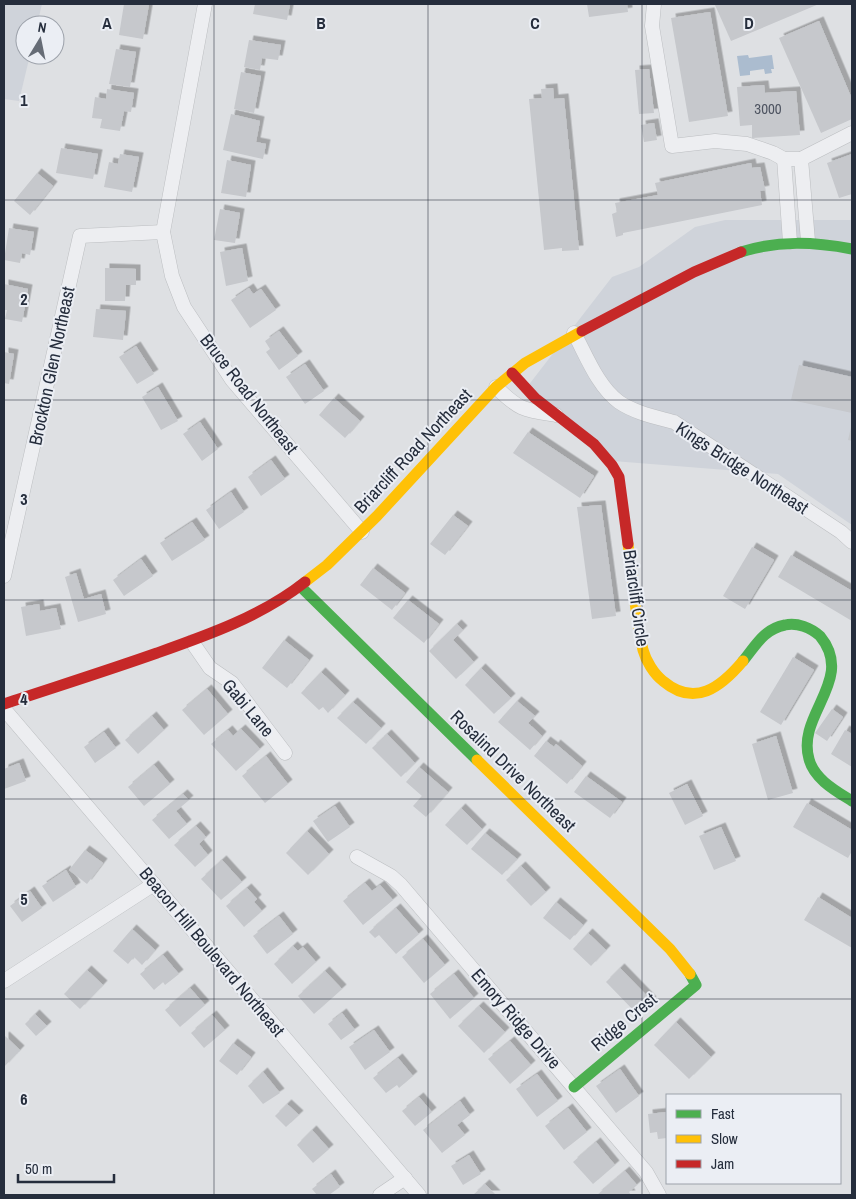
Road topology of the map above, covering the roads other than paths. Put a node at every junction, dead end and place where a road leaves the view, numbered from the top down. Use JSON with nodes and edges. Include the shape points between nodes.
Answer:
{"nodes":[{"id":1,"x":205,"y":4,"type":"edge"},
{"id":2,"x":654,"y":4,"type":"edge"},
{"id":3,"x":852,"y":133,"type":"edge"},
{"id":4,"x":784,"y":159,"type":"junction"},
{"id":5,"x":801,"y":159,"type":"junction"},
{"id":6,"x":804,"y":188,"type":"junction"},
{"id":7,"x":786,"y":189,"type":"junction"},
{"id":8,"x":163,"y":232,"type":"junction"},
{"id":9,"x":808,"y":241,"type":"junction"},
{"id":10,"x":790,"y":242,"type":"junction"},
{"id":11,"x":852,"y":249,"type":"edge"},
{"id":12,"x":574,"y":333,"type":"junction"},
{"id":13,"x":512,"y":373,"type":"junction"},
{"id":14,"x":496,"y":387,"type":"junction"},
{"id":15,"x":556,"y":415,"type":"junction"},
{"id":16,"x":362,"y":532,"type":"junction"},
{"id":17,"x":852,"y":542,"type":"edge"},
{"id":18,"x":4,"y":576,"type":"edge"},
{"id":19,"x":300,"y":586,"type":"junction"},
{"id":20,"x":192,"y":642,"type":"junction"},
{"id":21,"x":4,"y":704,"type":"edge"},
{"id":22,"x":4,"y":709,"type":"edge"},
{"id":23,"x":285,"y":753,"type":"dead end"},
{"id":24,"x":852,"y":801,"type":"edge"},
{"id":25,"x":358,"y":858,"type":"dead end"},
{"id":26,"x":154,"y":884,"type":"junction"},
{"id":27,"x":4,"y":981,"type":"edge"},
{"id":28,"x":696,"y":985,"type":"joint"},
{"id":29,"x":574,"y":1087,"type":"junction"},
{"id":30,"x":405,"y":1178,"type":"junction"},
{"id":31,"x":380,"y":1195,"type":"edge"},
{"id":32,"x":419,"y":1195,"type":"edge"},
{"id":33,"x":659,"y":1195,"type":"edge"}],
"edges":[{"from":1,"to":8,"type":"street","name":"Bruce Road Northeast"},
{"from":2,"to":4,"type":"street","via":[[652,26],[672,146],[715,141],[747,144]]},
{"from":3,"to":5,"type":"street"},
{"from":4,"to":5,"type":"street"},
{"from":4,"to":7,"type":"street"},
{"from":5,"to":6,"type":"street"},
{"from":6,"to":7,"type":"street"},
{"from":6,"to":9,"type":"street"},
{"from":7,"to":10,"type":"street"},
{"from":8,"to":16,"type":"street","name":"Bruce Road Northeast","via":[[172,276],[184,307],[204,340],[232,380]]},
{"from":8,"to":18,"type":"street","name":"Brockton Glen Northeast","via":[[80,236]]},
{"from":9,"to":10,"type":"street","name":"Briarcliff Road Northeast"},
{"from":9,"to":11,"type":"street","name":"Briarcliff Road Northeast"},
{"from":10,"to":12,"type":"street","name":"Briarcliff Road Northeast","via":[[725,257]]},
{"from":12,"to":13,"type":"street","name":"Briarcliff Road Northeast"},
{"from":12,"to":17,"type":"street","name":"Kings Bridge Northeast","via":[[604,387],[619,402],[647,415],[674,422]]},
{"from":13,"to":14,"type":"street","name":"Briarcliff Road Northeast"},
{"from":13,"to":15,"type":"street","name":"Briarcliff Circle"},
{"from":14,"to":15,"type":"street","name":"Briarcliff Circle","via":[[513,404],[525,410]]},
{"from":14,"to":16,"type":"street","name":"Briarcliff Road Northeast"},
{"from":15,"to":24,"type":"street","name":"Briarcliff Circle","via":[[594,444],[612,462],[619,477],[643,651],[651,669],[682,693],[705,694],[733,673],[767,631],[793,623],[814,630],[836,651],[840,669],[834,693],[808,737],[809,760],[830,787]]},
{"from":16,"to":19,"type":"street","name":"Briarcliff Road Northeast"},
{"from":19,"to":20,"type":"street","name":"Briarcliff Road Northeast","via":[[237,623]]},
{"from":19,"to":28,"type":"street","name":"Rosalind Drive Northeast","via":[[670,949],[687,968]]},
{"from":20,"to":21,"type":"street","name":"Briarcliff Road Northeast"},
{"from":20,"to":23,"type":"street","name":"Gabi Lane","via":[[210,668],[232,683]]},
{"from":22,"to":26,"type":"street","name":"Beacon Hill Boulevard Northeast"},
{"from":25,"to":29,"type":"street","name":"Emory Ridge Drive","via":[[401,885]]},
{"from":26,"to":27,"type":"street"},
{"from":26,"to":30,"type":"street","name":"Beacon Hill Boulevard Northeast"},
{"from":28,"to":29,"type":"street","name":"Ridge Crest"},
{"from":29,"to":33,"type":"street","name":"Emory Ridge Drive","via":[[646,1172]]},
{"from":30,"to":31,"type":"street"},
{"from":30,"to":32,"type":"street","name":"Beacon Hill Boulevard Northeast"}]}
